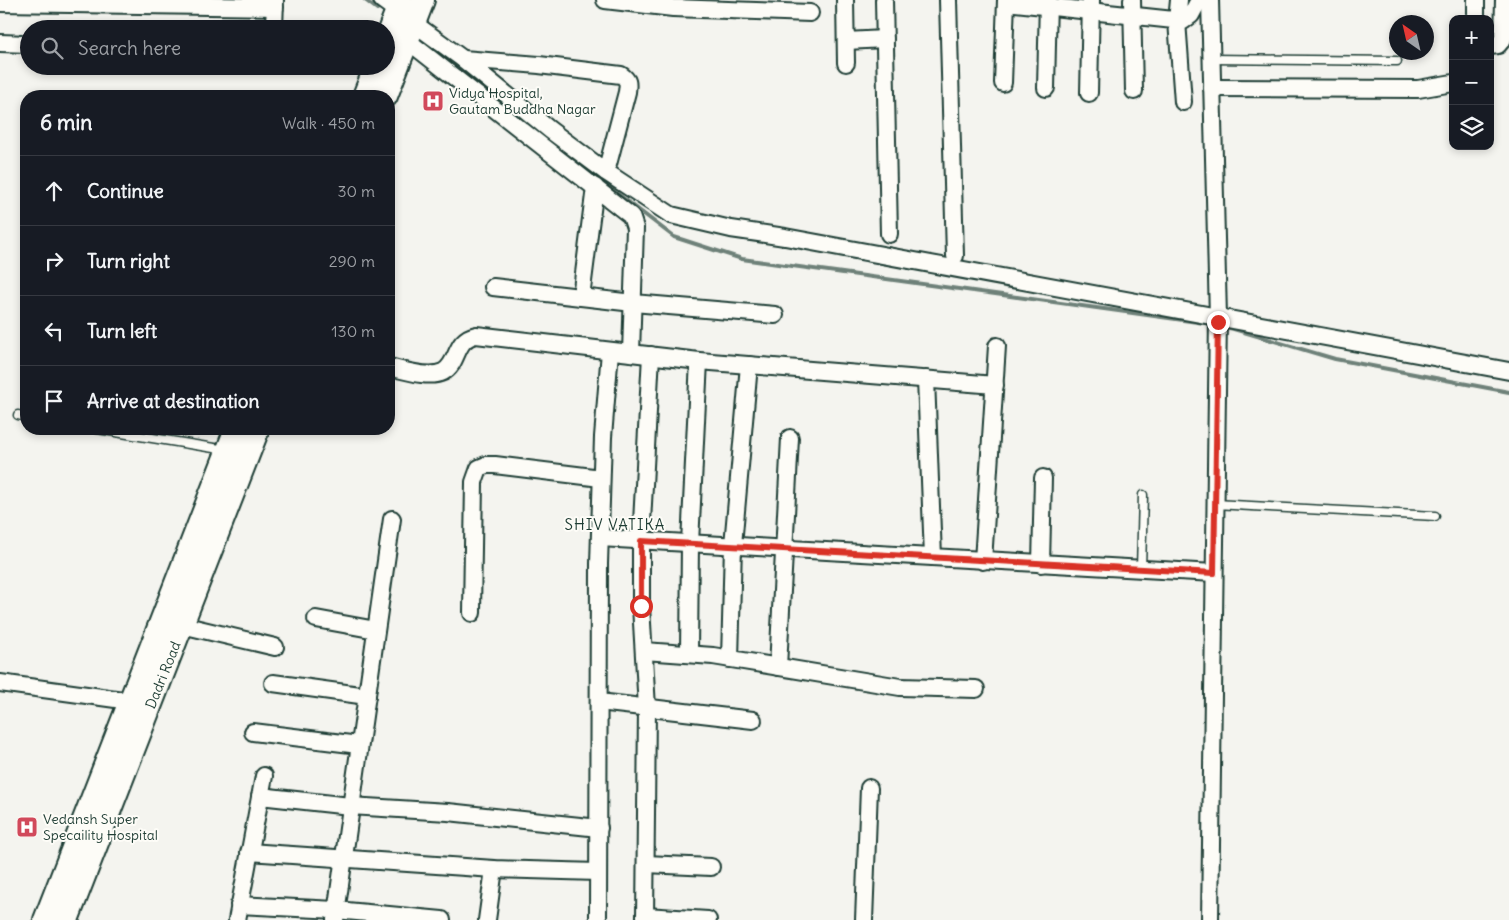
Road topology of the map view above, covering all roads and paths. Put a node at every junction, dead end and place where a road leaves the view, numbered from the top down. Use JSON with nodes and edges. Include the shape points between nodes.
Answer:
{"nodes":[{"id":1,"x":423,"y":0,"type":"edge"},
{"id":2,"x":605,"y":0,"type":"edge"},
{"id":3,"x":845,"y":0,"type":"edge"},
{"id":4,"x":884,"y":0,"type":"edge"},
{"id":5,"x":948,"y":0,"type":"edge"},
{"id":6,"x":1132,"y":0,"type":"edge"},
{"id":7,"x":1179,"y":0,"type":"edge"},
{"id":8,"x":1199,"y":0,"type":"edge"},
{"id":9,"x":1210,"y":0,"type":"edge"},
{"id":10,"x":1476,"y":0,"type":"edge"},
{"id":11,"x":1504,"y":0,"type":"edge"},
{"id":12,"x":1006,"y":1,"type":"edge"},
{"id":13,"x":0,"y":3,"type":"edge"},
{"id":14,"x":275,"y":3,"type":"edge"},
{"id":15,"x":1048,"y":3,"type":"edge"},
{"id":16,"x":673,"y":4,"type":"edge"},
{"id":17,"x":732,"y":5,"type":"edge"},
{"id":18,"x":789,"y":6,"type":"edge"},
{"id":19,"x":1091,"y":6,"type":"edge"},
{"id":20,"x":810,"y":13,"type":"dead end"},
{"id":21,"x":1476,"y":15,"type":"edge"},
{"id":22,"x":1132,"y":17,"type":"junction"},
{"id":23,"x":398,"y":19,"type":"edge"},
{"id":24,"x":274,"y":20,"type":"edge"},
{"id":25,"x":1177,"y":21,"type":"junction"},
{"id":26,"x":395,"y":38,"type":"edge"},
{"id":27,"x":885,"y":39,"type":"junction"},
{"id":28,"x":846,"y":41,"type":"junction"},
{"id":29,"x":0,"y":43,"type":"edge"},
{"id":30,"x":20,"y":44,"type":"edge"},
{"id":31,"x":1494,"y":46,"type":"edge"},
{"id":32,"x":463,"y":59,"type":"junction"},
{"id":33,"x":1212,"y":59,"type":"junction"},
{"id":34,"x":1397,"y":61,"type":"dead end"},
{"id":35,"x":846,"y":62,"type":"dead end"},
{"id":36,"x":372,"y":75,"type":"edge"},
{"id":37,"x":389,"y":75,"type":"edge"},
{"id":38,"x":1003,"y":83,"type":"dead end"},
{"id":39,"x":1449,"y":84,"type":"edge"},
{"id":40,"x":1046,"y":88,"type":"dead end"},
{"id":41,"x":1212,"y":88,"type":"junction"},
{"id":42,"x":366,"y":90,"type":"edge"},
{"id":43,"x":387,"y":90,"type":"edge"},
{"id":44,"x":1134,"y":91,"type":"dead end"},
{"id":45,"x":1089,"y":93,"type":"dead end"},
{"id":46,"x":1183,"y":102,"type":"dead end"},
{"id":47,"x":606,"y":172,"type":"junction"},
{"id":48,"x":595,"y":187,"type":"junction"},
{"id":49,"x":889,"y":234,"type":"dead end"},
{"id":50,"x":955,"y":256,"type":"dead end"},
{"id":51,"x":494,"y":286,"type":"dead end"},
{"id":52,"x":581,"y":297,"type":"junction"},
{"id":53,"x":633,"y":303,"type":"junction"},
{"id":54,"x":775,"y":315,"type":"dead end"},
{"id":55,"x":1218,"y":323,"type":"junction"},
{"id":56,"x":997,"y":346,"type":"dead end"},
{"id":57,"x":610,"y":351,"type":"junction"},
{"id":58,"x":631,"y":353,"type":"junction"},
{"id":59,"x":650,"y":355,"type":"junction"},
{"id":60,"x":699,"y":360,"type":"junction"},
{"id":61,"x":749,"y":365,"type":"junction"},
{"id":62,"x":395,"y":368,"type":"edge"},
{"id":63,"x":1509,"y":371,"type":"edge"},
{"id":64,"x":926,"y":379,"type":"junction"},
{"id":65,"x":994,"y":385,"type":"junction"},
{"id":66,"x":132,"y":435,"type":"edge"},
{"id":67,"x":234,"y":435,"type":"edge"},
{"id":68,"x":256,"y":435,"type":"edge"},
{"id":69,"x":790,"y":438,"type":"dead end"},
{"id":70,"x":227,"y":451,"type":"junction"},
{"id":71,"x":601,"y":478,"type":"junction"},
{"id":72,"x":1043,"y":478,"type":"dead end"},
{"id":73,"x":1143,"y":495,"type":"dead end"},
{"id":74,"x":1215,"y":504,"type":"junction"},
{"id":75,"x":1435,"y":516,"type":"dead end"},
{"id":76,"x":392,"y":519,"type":"dead end"},
{"id":77,"x":600,"y":538,"type":"junction"},
{"id":78,"x":641,"y":541,"type":"junction"},
{"id":79,"x":690,"y":543,"type":"junction"},
{"id":80,"x":734,"y":545,"type":"junction"},
{"id":81,"x":784,"y":548,"type":"junction"},
{"id":82,"x":933,"y":557,"type":"junction"},
{"id":83,"x":983,"y":561,"type":"junction"},
{"id":84,"x":1041,"y":564,"type":"junction"},
{"id":85,"x":1141,"y":569,"type":"junction"},
{"id":86,"x":1214,"y":573,"type":"junction"},
{"id":87,"x":472,"y":612,"type":"dead end"},
{"id":88,"x":316,"y":619,"type":"dead end"},
{"id":89,"x":182,"y":625,"type":"junction"},
{"id":90,"x":376,"y":630,"type":"junction"},
{"id":91,"x":275,"y":647,"type":"dead end"},
{"id":92,"x":644,"y":651,"type":"junction"},
{"id":93,"x":689,"y":654,"type":"junction"},
{"id":94,"x":730,"y":659,"type":"junction"},
{"id":95,"x":778,"y":667,"type":"junction"},
{"id":96,"x":0,"y":683,"type":"edge"},
{"id":97,"x":273,"y":684,"type":"dead end"},
{"id":98,"x":976,"y":689,"type":"dead end"},
{"id":99,"x":367,"y":696,"type":"junction"},
{"id":100,"x":130,"y":701,"type":"junction"},
{"id":101,"x":600,"y":702,"type":"junction"},
{"id":102,"x":647,"y":708,"type":"junction"},
{"id":103,"x":753,"y":720,"type":"dead end"},
{"id":104,"x":253,"y":732,"type":"dead end"},
{"id":105,"x":359,"y":745,"type":"junction"},
{"id":106,"x":264,"y":776,"type":"dead end"},
{"id":107,"x":869,"y":788,"type":"dead end"},
{"id":108,"x":260,"y":796,"type":"junction"},
{"id":109,"x":350,"y":806,"type":"junction"},
{"id":110,"x":599,"y":828,"type":"junction"},
{"id":111,"x":249,"y":852,"type":"junction"},
{"id":112,"x":343,"y":859,"type":"junction"},
{"id":113,"x":646,"y":864,"type":"junction"},
{"id":114,"x":711,"y":867,"type":"dead end"},
{"id":115,"x":494,"y":869,"type":"junction"},
{"id":116,"x":598,"y":872,"type":"junction"},
{"id":117,"x":238,"y":913,"type":"edge"},
{"id":118,"x":336,"y":915,"type":"edge"},
{"id":119,"x":645,"y":918,"type":"edge"},
{"id":120,"x":45,"y":920,"type":"edge"},
{"id":121,"x":67,"y":920,"type":"edge"},
{"id":122,"x":442,"y":920,"type":"edge"},
{"id":123,"x":487,"y":920,"type":"edge"},
{"id":124,"x":598,"y":920,"type":"edge"},
{"id":125,"x":708,"y":920,"type":"edge"},
{"id":126,"x":864,"y":920,"type":"edge"},
{"id":127,"x":1210,"y":920,"type":"edge"}],
"edges":[{"from":1,"to":23,"type":"street"},
{"from":2,"to":16,"type":"street"},
{"from":3,"to":28,"type":"street"},
{"from":4,"to":27,"type":"street"},
{"from":5,"to":50,"type":"street"},
{"from":6,"to":22,"type":"street"},
{"from":7,"to":25,"type":"street"},
{"from":8,"to":25,"type":"street","via":[[1188,20]]},
{"from":9,"to":33,"type":"street"},
{"from":10,"to":21,"type":"street"},
{"from":11,"to":31,"type":"street","via":[[1503,39]]},
{"from":12,"to":15,"type":"street"},
{"from":12,"to":38,"type":"street"},
{"from":13,"to":14,"type":"street"},
{"from":14,"to":24,"type":"street"},
{"from":15,"to":19,"type":"street"},
{"from":15,"to":40,"type":"street"},
{"from":16,"to":17,"type":"street"},
{"from":17,"to":18,"type":"street"},
{"from":18,"to":20,"type":"street"},
{"from":19,"to":22,"type":"street"},
{"from":19,"to":45,"type":"street"},
{"from":22,"to":25,"type":"street"},
{"from":22,"to":44,"type":"street"},
{"from":23,"to":26,"type":"street"},
{"from":23,"to":32,"type":"street"},
{"from":23,"to":48,"type":"street"},
{"from":25,"to":46,"type":"street"},
{"from":27,"to":28,"type":"street"},
{"from":27,"to":49,"type":"street"},
{"from":28,"to":35,"type":"street"},
{"from":29,"to":30,"type":"street"},
{"from":32,"to":47,"type":"street"},
{"from":32,"to":47,"type":"street","via":[[538,64],[626,78],[627,92]]},
{"from":33,"to":34,"type":"lane"},
{"from":33,"to":41,"type":"street"},
{"from":36,"to":42,"type":"street"},
{"from":37,"to":43,"type":"street"},
{"from":39,"to":41,"type":"street","via":[[1418,89]]},
{"from":41,"to":55,"type":"street"},
{"from":47,"to":55,"type":"street","via":[[672,215],[691,221]]},
{"from":48,"to":52,"type":"street"},
{"from":48,"to":53,"type":"street","via":[[625,209],[634,222]]},
{"from":51,"to":52,"type":"street"},
{"from":52,"to":53,"type":"street"},
{"from":53,"to":54,"type":"street"},
{"from":53,"to":58,"type":"street"},
{"from":55,"to":63,"type":"street"},
{"from":55,"to":74,"type":"street"},
{"from":56,"to":65,"type":"street"},
{"from":57,"to":58,"type":"street"},
{"from":57,"to":62,"type":"street","via":[[476,336],[464,340],[442,373]]},
{"from":57,"to":71,"type":"street"},
{"from":58,"to":59,"type":"street"},
{"from":59,"to":60,"type":"street"},
{"from":59,"to":78,"type":"street"},
{"from":60,"to":61,"type":"street"},
{"from":60,"to":79,"type":"street"},
{"from":61,"to":64,"type":"street"},
{"from":61,"to":80,"type":"street"},
{"from":64,"to":65,"type":"street"},
{"from":64,"to":82,"type":"street"},
{"from":65,"to":83,"type":"street"},
{"from":66,"to":70,"type":"lane"},
{"from":67,"to":70,"type":"street","name":"Dadri Road"},
{"from":68,"to":89,"type":"street","name":"Dadri Road"},
{"from":69,"to":81,"type":"street"},
{"from":70,"to":100,"type":"street","name":"Dadri Road"},
{"from":71,"to":77,"type":"street"},
{"from":71,"to":87,"type":"street","via":[[486,465],[479,468],[475,473],[473,498]]},
{"from":72,"to":84,"type":"street"},
{"from":73,"to":85,"type":"lane"},
{"from":74,"to":75,"type":"lane"},
{"from":74,"to":86,"type":"street"},
{"from":76,"to":90,"type":"street"},
{"from":77,"to":78,"type":"street"},
{"from":77,"to":101,"type":"street"},
{"from":78,"to":79,"type":"street"},
{"from":78,"to":92,"type":"street"},
{"from":79,"to":80,"type":"street"},
{"from":79,"to":93,"type":"street"},
{"from":80,"to":81,"type":"street"},
{"from":80,"to":94,"type":"street"},
{"from":81,"to":82,"type":"street"},
{"from":81,"to":95,"type":"street"},
{"from":82,"to":83,"type":"street"},
{"from":83,"to":84,"type":"street"},
{"from":84,"to":85,"type":"street"},
{"from":85,"to":86,"type":"street"},
{"from":86,"to":127,"type":"street"},
{"from":88,"to":90,"type":"street"},
{"from":89,"to":91,"type":"street"},
{"from":89,"to":121,"type":"street","name":"Dadri Road"},
{"from":90,"to":99,"type":"street"},
{"from":92,"to":93,"type":"street"},
{"from":92,"to":102,"type":"street"},
{"from":93,"to":94,"type":"street"},
{"from":94,"to":95,"type":"street"},
{"from":95,"to":98,"type":"street","via":[[900,687]]},
{"from":96,"to":100,"type":"street"},
{"from":97,"to":99,"type":"street"},
{"from":99,"to":105,"type":"street"},
{"from":100,"to":120,"type":"street","name":"Dadri Road"},
{"from":101,"to":102,"type":"street"},
{"from":101,"to":110,"type":"street"},
{"from":102,"to":103,"type":"street"},
{"from":102,"to":113,"type":"street"},
{"from":104,"to":105,"type":"street"},
{"from":105,"to":109,"type":"street"},
{"from":106,"to":108,"type":"street"},
{"from":107,"to":126,"type":"street"},
{"from":108,"to":109,"type":"street"},
{"from":108,"to":111,"type":"street"},
{"from":109,"to":110,"type":"street","via":[[448,812]]},
{"from":109,"to":112,"type":"street"},
{"from":110,"to":116,"type":"street"},
{"from":111,"to":112,"type":"street"},
{"from":111,"to":117,"type":"street"},
{"from":112,"to":115,"type":"street"},
{"from":112,"to":118,"type":"street"},
{"from":113,"to":114,"type":"street"},
{"from":113,"to":119,"type":"street"},
{"from":115,"to":116,"type":"street"},
{"from":115,"to":123,"type":"street"},
{"from":116,"to":124,"type":"street"},
{"from":117,"to":118,"type":"street"},
{"from":118,"to":122,"type":"street"},
{"from":119,"to":125,"type":"street"}]}
